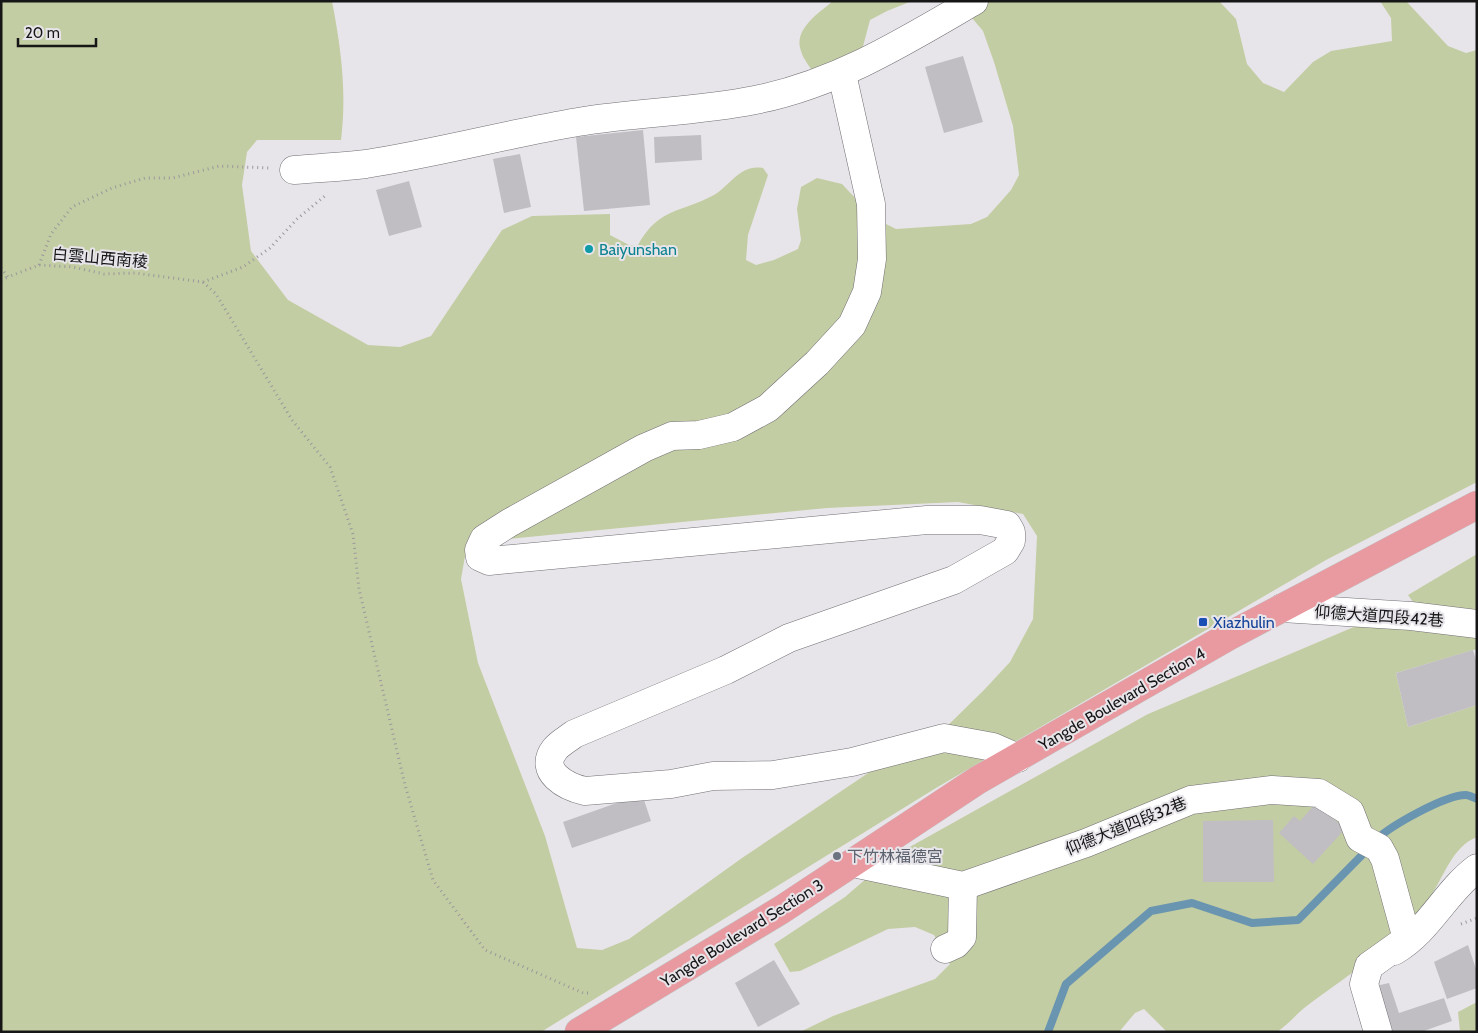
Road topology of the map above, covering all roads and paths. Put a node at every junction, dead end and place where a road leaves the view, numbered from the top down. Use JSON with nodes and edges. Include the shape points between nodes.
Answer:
{"nodes":[{"id":1,"x":974,"y":1,"type":"edge"},
{"id":2,"x":842,"y":74,"type":"junction"},
{"id":3,"x":294,"y":170,"type":"joint"},
{"id":4,"x":327,"y":194,"type":"dead end"},
{"id":5,"x":39,"y":265,"type":"junction"},
{"id":6,"x":1,"y":268,"type":"edge"},
{"id":7,"x":8,"y":277,"type":"junction"},
{"id":8,"x":1,"y":280,"type":"edge"},
{"id":9,"x":203,"y":282,"type":"junction"},
{"id":10,"x":1477,"y":505,"type":"edge"},
{"id":11,"x":1282,"y":608,"type":"junction"},
{"id":12,"x":1477,"y":624,"type":"edge"},
{"id":13,"x":1018,"y":758,"type":"junction"},
{"id":14,"x":978,"y":780,"type":"joint"},
{"id":15,"x":853,"y":863,"type":"junction"},
{"id":16,"x":1477,"y":868,"type":"edge"},
{"id":17,"x":963,"y":886,"type":"junction"},
{"id":18,"x":945,"y":949,"type":"dead end"},
{"id":19,"x":1369,"y":966,"type":"junction"},
{"id":20,"x":593,"y":993,"type":"dead end"},
{"id":21,"x":579,"y":1032,"type":"edge"},
{"id":22,"x":1378,"y":1032,"type":"edge"}],
"edges":[{"from":1,"to":2,"type":"street","via":[[881,56]]},
{"from":2,"to":3,"type":"street","via":[[791,91],[713,108],[580,122],[366,164]]},
{"from":2,"to":13,"type":"street","via":[[871,204],[872,259],[867,292],[852,325],[768,408],[733,427],[699,435],[672,436],[644,448],[484,539],[480,557],[489,561],[927,520],[1007,525],[1011,541],[1005,551],[982,566],[954,580],[789,638],[726,670],[574,734],[554,750],[550,759],[552,772],[559,781],[585,791],[671,784],[713,776],[773,775],[852,762],[944,738],[994,747]]},
{"from":3,"to":5,"type":"path","via":[[219,166],[173,178],[146,178],[112,188],[72,207],[51,234]]},
{"from":4,"to":9,"type":"path","via":[[270,248],[243,267]]},
{"from":5,"to":7,"type":"path","name":"白雲山西南稜"},
{"from":5,"to":9,"type":"path","name":"白雲山西南稜"},
{"from":6,"to":7,"type":"path"},
{"from":7,"to":8,"type":"path","name":"白雲山西南稜"},
{"from":9,"to":20,"type":"path","via":[[216,294],[292,420],[330,467],[353,534],[359,589],[404,785],[433,880],[485,950],[583,993]]},
{"from":10,"to":11,"type":"main road","name":"Yangde Boulevard Section 4"},
{"from":11,"to":12,"type":"street","name":"仰德大道四段42巷","via":[[1411,616]]},
{"from":11,"to":13,"type":"main road","name":"Yangde Boulevard Section 4"},
{"from":13,"to":14,"type":"main road","name":"Yangde Boulevard Section 4"},
{"from":14,"to":15,"type":"main road","name":"Yangde Boulevard Section 3"},
{"from":15,"to":17,"type":"street"},
{"from":15,"to":21,"type":"main road","name":"Yangde Boulevard Section 3"},
{"from":16,"to":19,"type":"street","via":[[1460,881],[1432,919],[1405,945]]},
{"from":17,"to":18,"type":"street","via":[[962,937]]},
{"from":17,"to":19,"type":"street","name":"仰德大道四段32巷","via":[[1086,844],[1191,800],[1272,790],[1319,793],[1350,812],[1369,843],[1385,859],[1407,939]]},
{"from":19,"to":22,"type":"street","via":[[1364,984]]}]}
